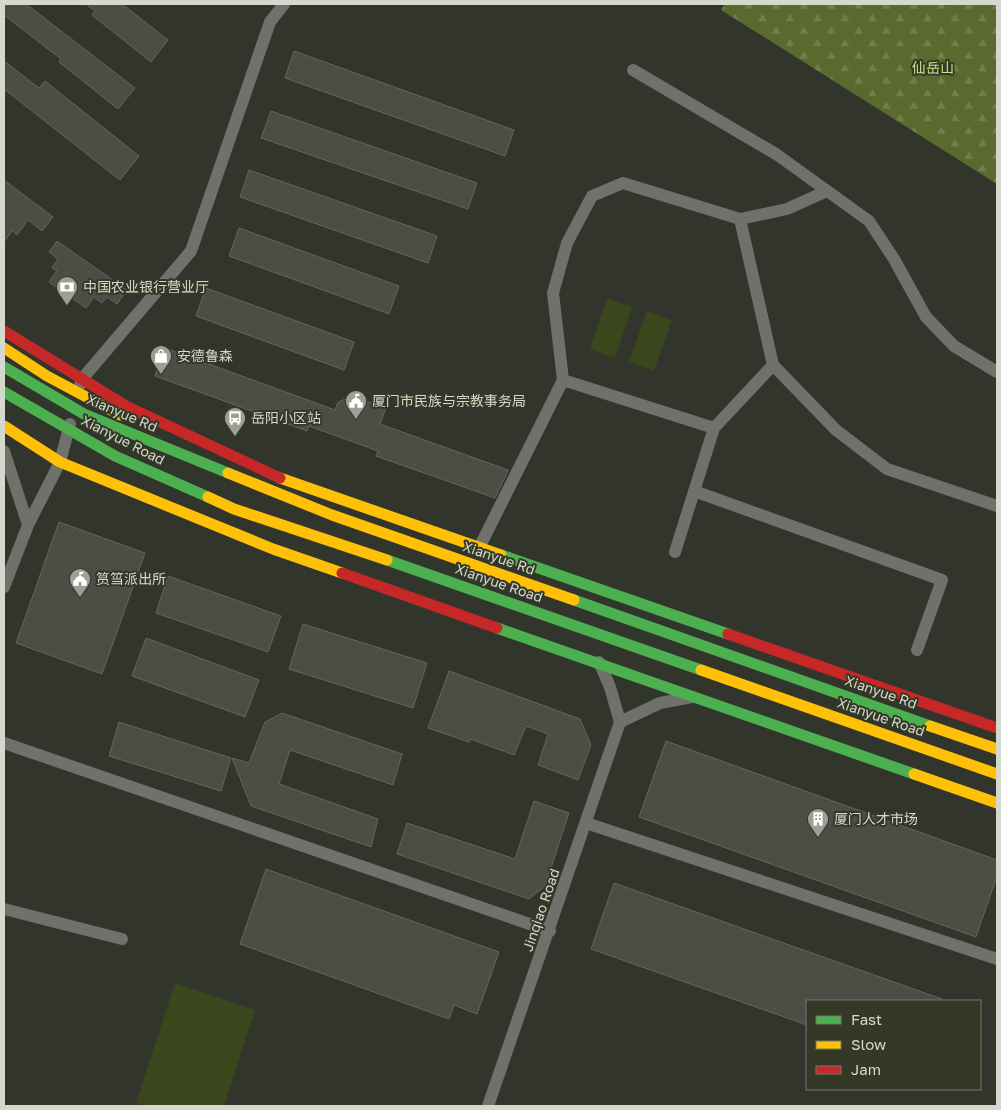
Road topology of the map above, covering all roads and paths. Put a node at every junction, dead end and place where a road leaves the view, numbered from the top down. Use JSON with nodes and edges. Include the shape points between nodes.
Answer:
{"nodes":[{"id":1,"x":284,"y":4,"type":"edge"},
{"id":2,"x":633,"y":70,"type":"dead end"},
{"id":3,"x":827,"y":191,"type":"junction"},
{"id":4,"x":740,"y":219,"type":"junction"},
{"id":5,"x":4,"y":331,"type":"edge"},
{"id":6,"x":4,"y":348,"type":"edge"},
{"id":7,"x":773,"y":365,"type":"junction"},
{"id":8,"x":4,"y":366,"type":"edge"},
{"id":9,"x":997,"y":372,"type":"edge"},
{"id":10,"x":82,"y":378,"type":"junction"},
{"id":11,"x":563,"y":380,"type":"junction"},
{"id":12,"x":4,"y":393,"type":"edge"},
{"id":13,"x":4,"y":426,"type":"edge"},
{"id":14,"x":714,"y":428,"type":"junction"},
{"id":15,"x":4,"y":451,"type":"edge"},
{"id":16,"x":60,"y":462,"type":"junction"},
{"id":17,"x":203,"y":463,"type":"junction"},
{"id":18,"x":694,"y":491,"type":"junction"},
{"id":19,"x":997,"y":506,"type":"edge"},
{"id":20,"x":28,"y":524,"type":"junction"},
{"id":21,"x":479,"y":548,"type":"junction"},
{"id":22,"x":675,"y":552,"type":"dead end"},
{"id":23,"x":4,"y":587,"type":"edge"},
{"id":24,"x":917,"y":650,"type":"dead end"},
{"id":25,"x":599,"y":662,"type":"junction"},
{"id":26,"x":696,"y":697,"type":"junction"},
{"id":27,"x":620,"y":722,"type":"junction"},
{"id":28,"x":997,"y":728,"type":"edge"},
{"id":29,"x":4,"y":743,"type":"edge"},
{"id":30,"x":997,"y":749,"type":"edge"},
{"id":31,"x":997,"y":774,"type":"edge"},
{"id":32,"x":997,"y":803,"type":"edge"},
{"id":33,"x":586,"y":823,"type":"junction"},
{"id":34,"x":4,"y":909,"type":"edge"},
{"id":35,"x":550,"y":931,"type":"junction"},
{"id":36,"x":122,"y":939,"type":"dead end"},
{"id":37,"x":997,"y":958,"type":"edge"},
{"id":38,"x":488,"y":1106,"type":"edge"}],
"edges":[{"from":1,"to":10,"type":"street","via":[[270,22],[191,251]]},
{"from":2,"to":3,"type":"street","via":[[776,154]]},
{"from":3,"to":4,"type":"street","via":[[787,209]]},
{"from":3,"to":9,"type":"street","via":[[869,221],[926,317],[954,346]]},
{"from":4,"to":7,"type":"street"},
{"from":4,"to":11,"type":"street","via":[[624,183],[592,196],[567,243],[553,293]]},
{"from":5,"to":10,"type":"main road"},
{"from":6,"to":17,"type":"main road","via":[[47,376]]},
{"from":7,"to":14,"type":"street"},
{"from":7,"to":19,"type":"street","via":[[836,430],[887,469]]},
{"from":8,"to":17,"type":"main road","name":"Xianyue Rd","via":[[84,414]]},
{"from":10,"to":16,"type":"street"},
{"from":10,"to":21,"type":"main road","via":[[126,406],[279,478]]},
{"from":11,"to":14,"type":"street"},
{"from":11,"to":21,"type":"street"},
{"from":12,"to":31,"type":"main road","name":"Xianyue Road","via":[[115,456],[234,509]]},
{"from":13,"to":16,"type":"main road"},
{"from":14,"to":18,"type":"street"},
{"from":15,"to":20,"type":"street"},
{"from":16,"to":20,"type":"street"},
{"from":16,"to":25,"type":"main road","via":[[273,549]]},
{"from":17,"to":30,"type":"main road","name":"Xianyue Rd","via":[[332,515]]},
{"from":18,"to":22,"type":"street"},
{"from":18,"to":24,"type":"street","via":[[942,580]]},
{"from":20,"to":23,"type":"street"},
{"from":21,"to":28,"type":"main road"},
{"from":25,"to":26,"type":"main road"},
{"from":25,"to":27,"type":"street"},
{"from":26,"to":27,"type":"street","via":[[660,703]]},
{"from":26,"to":32,"type":"main road"},
{"from":27,"to":33,"type":"street","name":"Jinqiao Road"},
{"from":29,"to":35,"type":"street"},
{"from":33,"to":35,"type":"street","name":"Jinqiao Road"},
{"from":33,"to":37,"type":"street"},
{"from":34,"to":36,"type":"street"},
{"from":35,"to":38,"type":"street","name":"Jinqiao Road"}]}
